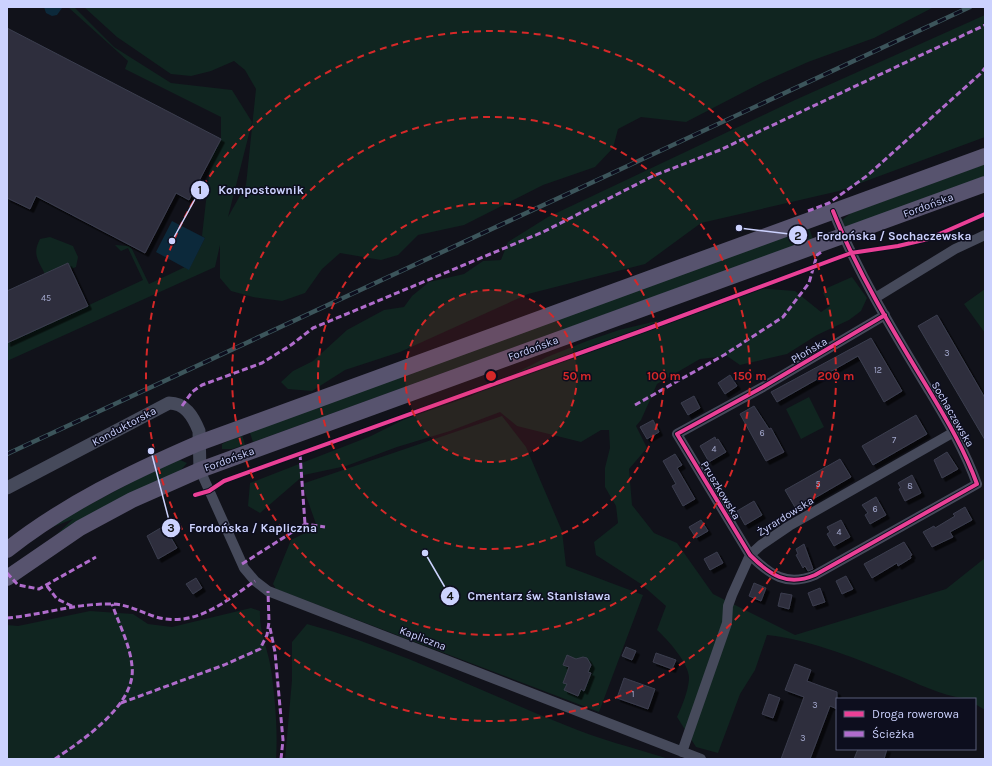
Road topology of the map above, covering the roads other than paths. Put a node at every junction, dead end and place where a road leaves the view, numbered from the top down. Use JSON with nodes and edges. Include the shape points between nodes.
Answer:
{"nodes":[{"id":1,"x":985,"y":156,"type":"edge"},
{"id":2,"x":985,"y":184,"type":"edge"},
{"id":3,"x":832,"y":211,"type":"junction"},
{"id":4,"x":985,"y":235,"type":"edge"},
{"id":5,"x":842,"y":236,"type":"junction"},
{"id":6,"x":875,"y":298,"type":"junction"},
{"id":7,"x":885,"y":315,"type":"junction"},
{"id":8,"x":954,"y":432,"type":"junction"},
{"id":9,"x":677,"y":434,"type":"joint"},
{"id":10,"x":199,"y":443,"type":"junction"},
{"id":11,"x":200,"y":470,"type":"junction"},
{"id":12,"x":7,"y":488,"type":"edge"},
{"id":13,"x":7,"y":550,"type":"edge"},
{"id":14,"x":750,"y":556,"type":"junction"},
{"id":15,"x":7,"y":578,"type":"edge"},
{"id":16,"x":682,"y":752,"type":"junction"},
{"id":17,"x":701,"y":759,"type":"edge"}],
"edges":[{"from":1,"to":3,"type":"main road"},
{"from":2,"to":5,"type":"main road","name":"Fordońska"},
{"from":3,"to":5,"type":"street","name":"Sochaczewska"},
{"from":3,"to":10,"type":"main road"},
{"from":4,"to":6,"type":"street","via":[[954,249]]},
{"from":5,"to":6,"type":"street","name":"Sochaczewska"},
{"from":5,"to":11,"type":"main road","name":"Fordońska"},
{"from":6,"to":7,"type":"street","name":"Sochaczewska"},
{"from":7,"to":8,"type":"street","name":"Sochaczewska"},
{"from":7,"to":9,"type":"street","name":"Płońska","via":[[764,387]]},
{"from":8,"to":14,"type":"street","name":"Żyrardowska","via":[[789,526]]},
{"from":8,"to":14,"type":"street","name":"Sochaczewska","via":[[977,484],[805,579],[776,576]]},
{"from":9,"to":14,"type":"street","name":"Pruszkowska"},
{"from":10,"to":11,"type":"street","name":"Konduktorska"},
{"from":10,"to":12,"type":"street","name":"Konduktorska","via":[[199,431],[187,410],[178,404],[169,403]]},
{"from":10,"to":13,"type":"main road","via":[[114,483],[32,530]]},
{"from":11,"to":15,"type":"main road","name":"Fordońska","via":[[132,500],[80,528]]},
{"from":11,"to":16,"type":"street","name":"Kapliczna","via":[[244,568],[268,591]]},
{"from":14,"to":16,"type":"street","name":"Żyrardowska","via":[[728,606],[727,624]]},
{"from":16,"to":17,"type":"street","name":"Kapliczna"}]}
